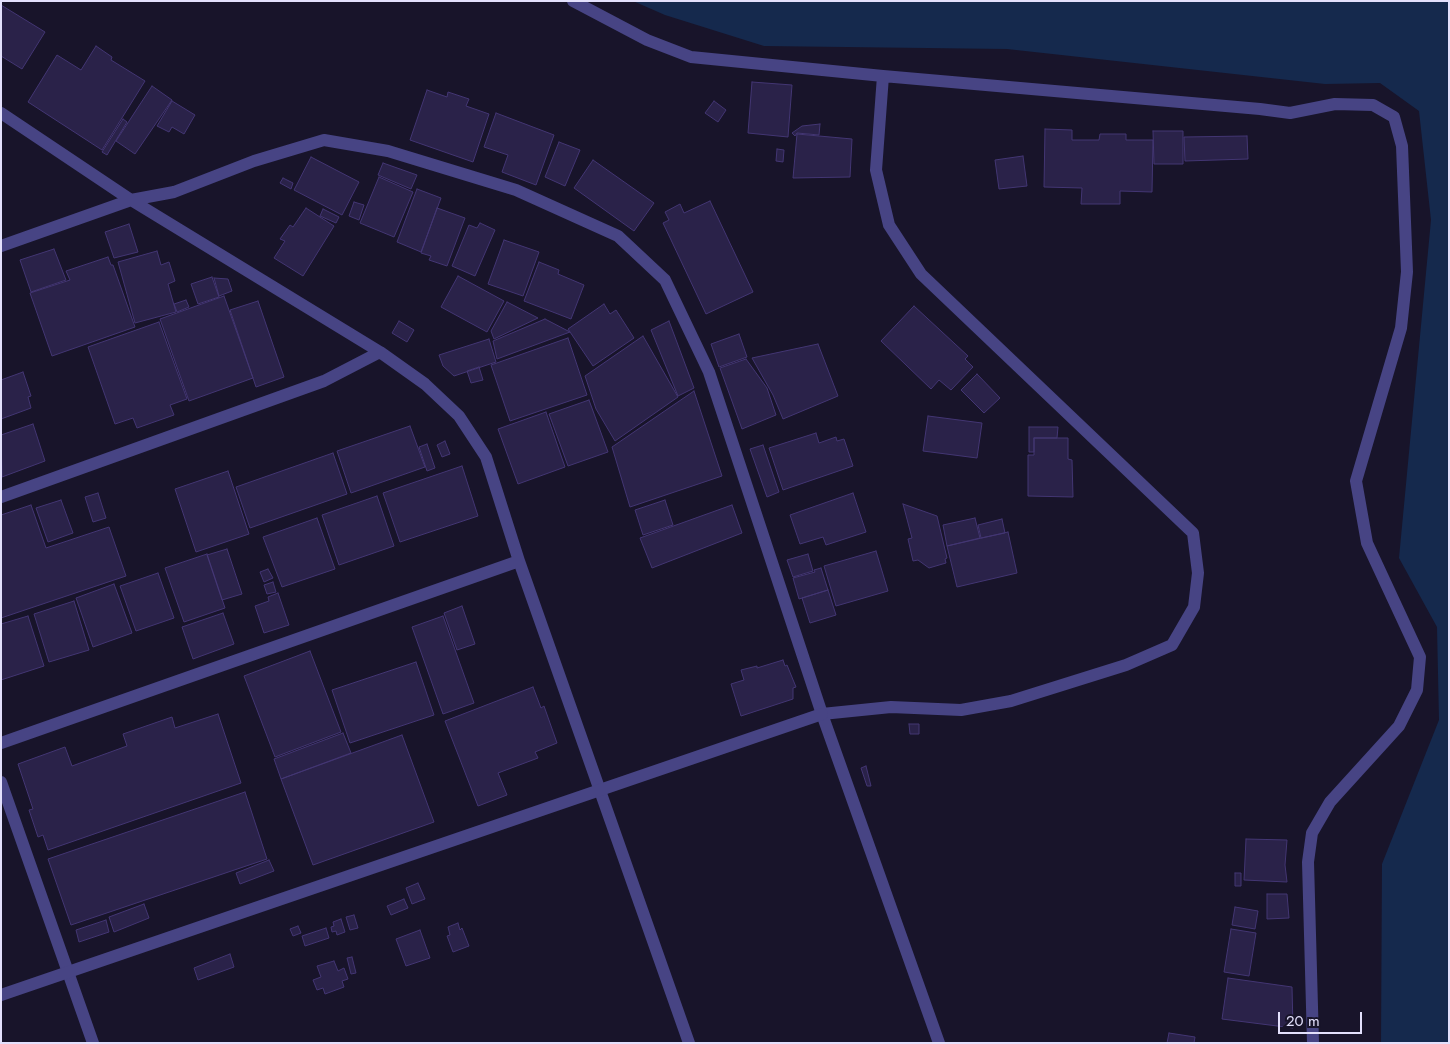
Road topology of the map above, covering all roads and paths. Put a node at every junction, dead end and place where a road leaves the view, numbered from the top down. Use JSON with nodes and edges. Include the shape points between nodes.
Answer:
{"nodes":[{"id":1,"x":573,"y":1,"type":"edge"},
{"id":2,"x":883,"y":76,"type":"junction"},
{"id":3,"x":1,"y":113,"type":"edge"},
{"id":4,"x":131,"y":200,"type":"junction"},
{"id":5,"x":1,"y":246,"type":"edge"},
{"id":6,"x":380,"y":352,"type":"junction"},
{"id":7,"x":1,"y":497,"type":"edge"},
{"id":8,"x":519,"y":561,"type":"junction"},
{"id":9,"x":822,"y":714,"type":"junction"},
{"id":10,"x":1,"y":743,"type":"edge"},
{"id":11,"x":1,"y":782,"type":"edge"},
{"id":12,"x":599,"y":791,"type":"junction"},
{"id":13,"x":68,"y":971,"type":"junction"},
{"id":14,"x":1,"y":995,"type":"edge"},
{"id":15,"x":93,"y":1043,"type":"edge"},
{"id":16,"x":688,"y":1043,"type":"edge"},
{"id":17,"x":939,"y":1043,"type":"edge"},
{"id":18,"x":1314,"y":1043,"type":"edge"}],
"edges":[{"from":1,"to":2,"type":"street","via":[[647,40],[691,57]]},
{"from":2,"to":9,"type":"street","via":[[876,170],[889,225],[921,274],[1193,534],[1198,573],[1194,607],[1172,645],[1126,665],[1011,701],[961,710],[892,707]]},
{"from":2,"to":18,"type":"street","via":[[1290,113],[1335,104],[1373,105],[1394,117],[1402,146],[1406,281],[1401,328],[1356,480],[1368,543],[1420,657],[1416,690],[1399,726],[1330,802],[1312,832],[1308,862]]},
{"from":3,"to":4,"type":"street"},
{"from":4,"to":5,"type":"street"},
{"from":4,"to":6,"type":"street"},
{"from":4,"to":9,"type":"street","via":[[174,192],[254,160],[324,140],[388,151],[516,190],[618,236],[665,280],[709,372]]},
{"from":6,"to":7,"type":"street","via":[[324,381]]},
{"from":6,"to":8,"type":"street","via":[[425,384],[459,416],[486,457]]},
{"from":8,"to":10,"type":"street"},
{"from":8,"to":12,"type":"street"},
{"from":9,"to":12,"type":"street"},
{"from":9,"to":17,"type":"street"},
{"from":11,"to":13,"type":"street"},
{"from":12,"to":13,"type":"street"},
{"from":12,"to":16,"type":"street"},
{"from":13,"to":14,"type":"street"},
{"from":13,"to":15,"type":"street"}]}
